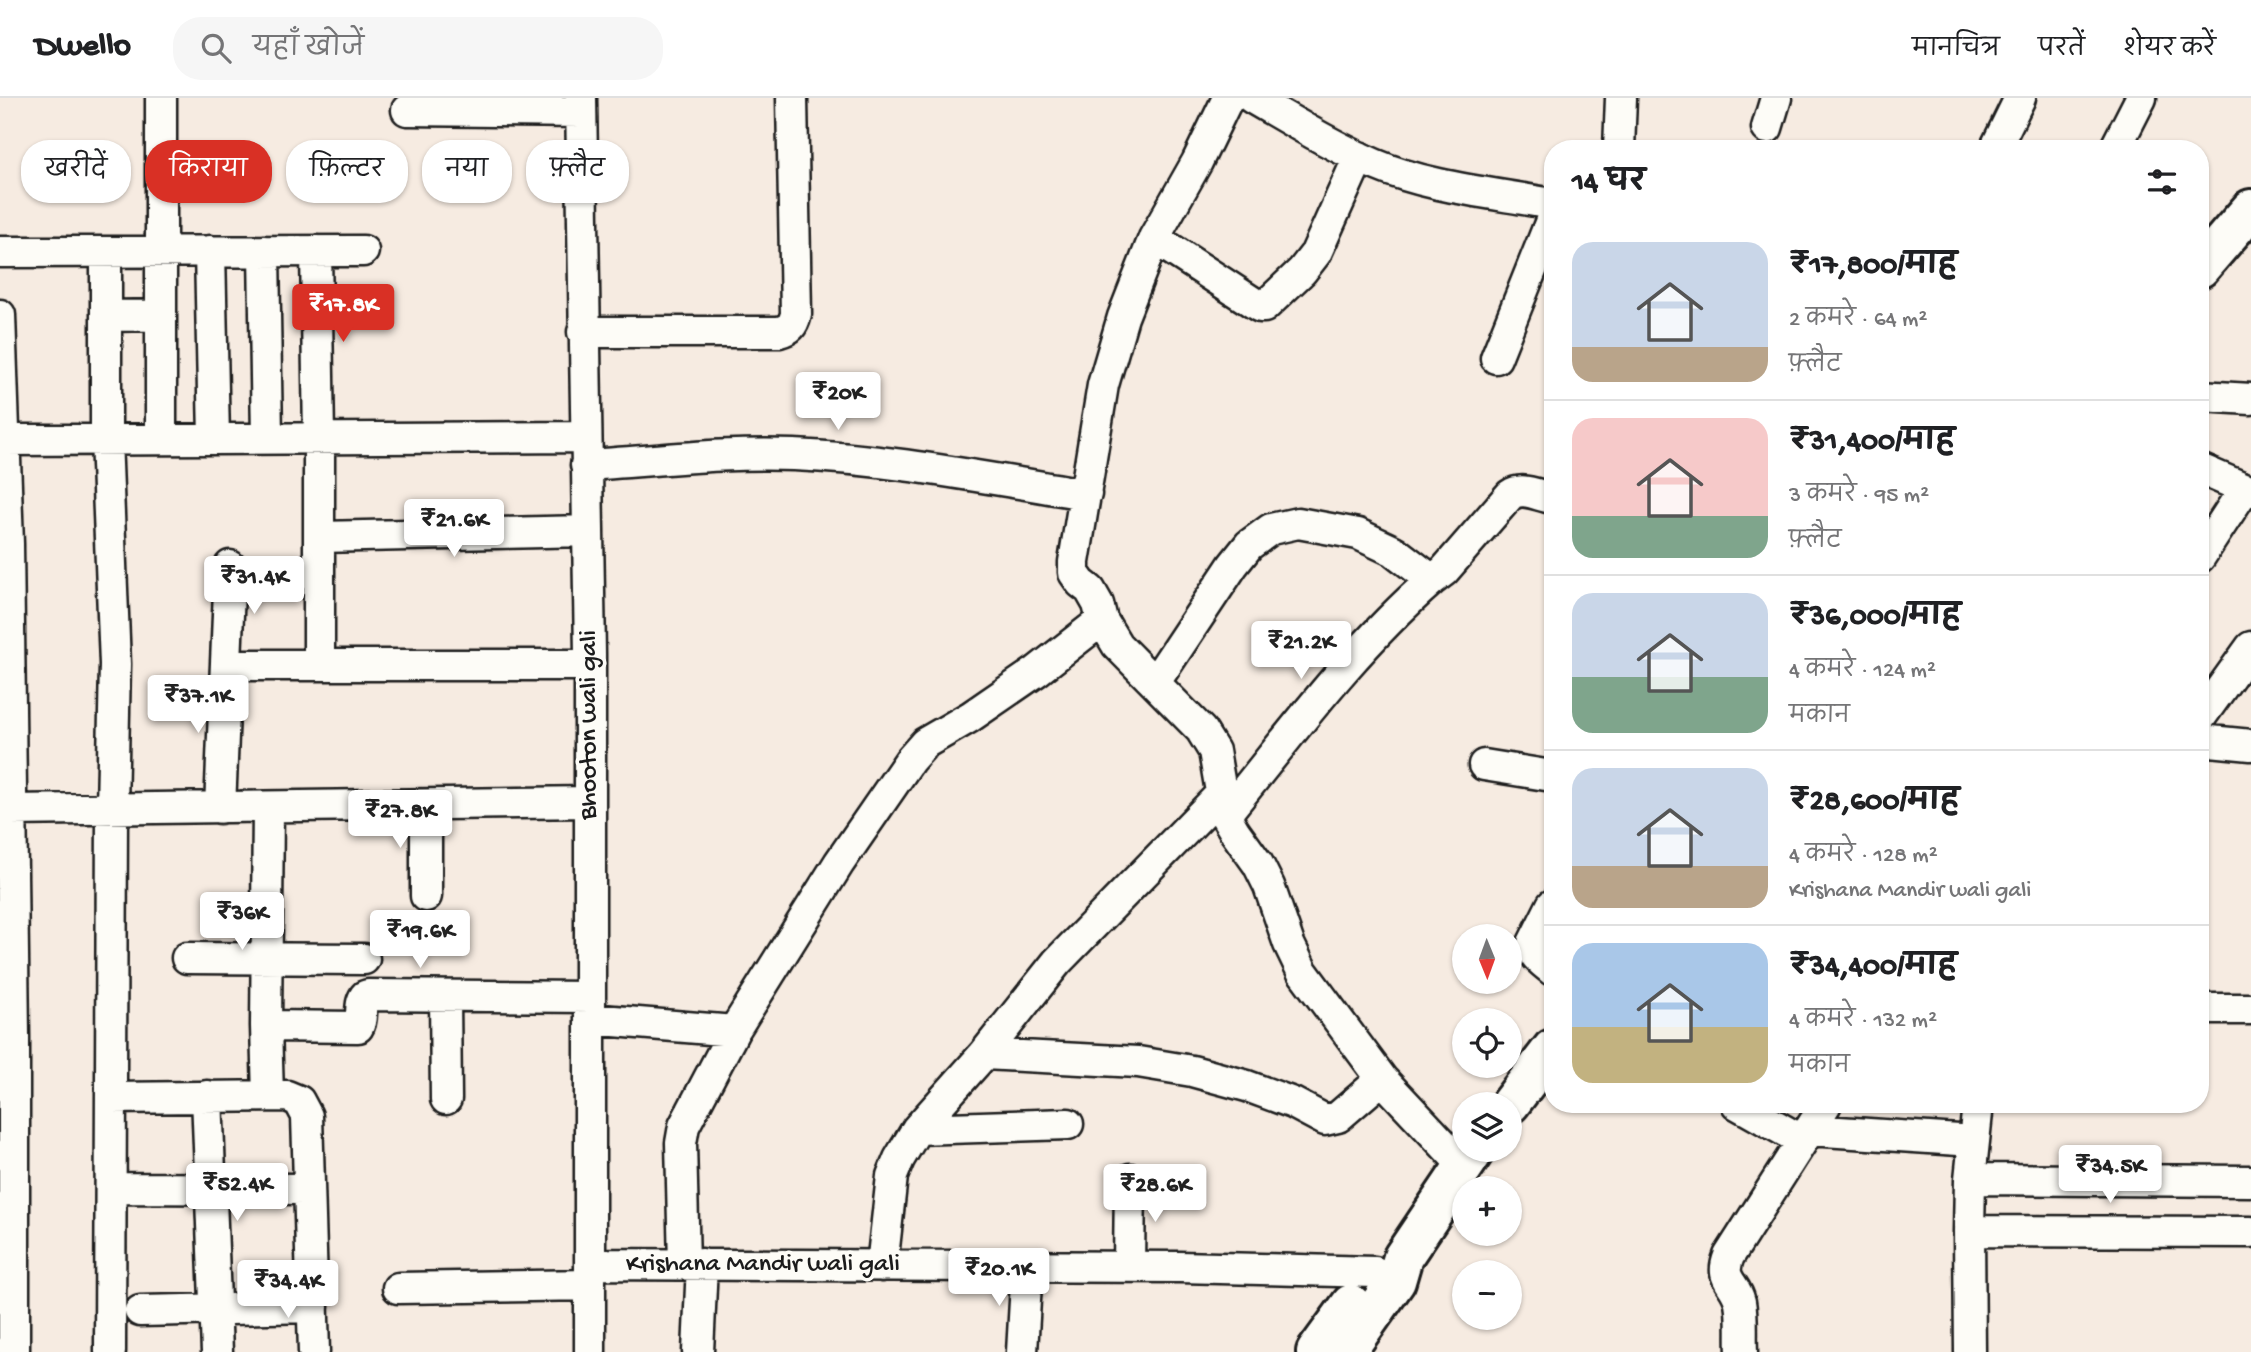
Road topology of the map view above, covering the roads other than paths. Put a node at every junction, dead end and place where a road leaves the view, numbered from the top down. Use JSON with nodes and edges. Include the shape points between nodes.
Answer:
{"nodes":[{"id":1,"x":161,"y":98,"type":"edge"},
{"id":2,"x":792,"y":98,"type":"edge"},
{"id":3,"x":1228,"y":98,"type":"edge"},
{"id":4,"x":1252,"y":98,"type":"edge"},
{"id":5,"x":1620,"y":98,"type":"edge"},
{"id":6,"x":1776,"y":98,"type":"edge"},
{"id":7,"x":2020,"y":98,"type":"edge"},
{"id":8,"x":2141,"y":98,"type":"edge"},
{"id":9,"x":581,"y":105,"type":"edge"},
{"id":10,"x":407,"y":110,"type":"dead end"},
{"id":11,"x":1767,"y":128,"type":"dead end"},
{"id":12,"x":1619,"y":140,"type":"edge"},
{"id":13,"x":1999,"y":140,"type":"edge"},
{"id":14,"x":2120,"y":140,"type":"edge"},
{"id":15,"x":1359,"y":157,"type":"junction"},
{"id":16,"x":1544,"y":203,"type":"edge"},
{"id":17,"x":2251,"y":208,"type":"edge"},
{"id":18,"x":1154,"y":238,"type":"junction"},
{"id":19,"x":1544,"y":238,"type":"edge"},
{"id":20,"x":161,"y":251,"type":"junction"},
{"id":21,"x":210,"y":251,"type":"junction"},
{"id":22,"x":264,"y":251,"type":"junction"},
{"id":23,"x":316,"y":251,"type":"junction"},
{"id":24,"x":363,"y":251,"type":"dead end"},
{"id":25,"x":0,"y":252,"type":"edge"},
{"id":26,"x":106,"y":252,"type":"junction"},
{"id":27,"x":2209,"y":257,"type":"edge"},
{"id":28,"x":0,"y":315,"type":"edge"},
{"id":29,"x":161,"y":315,"type":"junction"},
{"id":30,"x":106,"y":316,"type":"junction"},
{"id":31,"x":583,"y":332,"type":"junction"},
{"id":32,"x":1496,"y":358,"type":"dead end"},
{"id":33,"x":2209,"y":397,"type":"edge"},
{"id":34,"x":2251,"y":399,"type":"edge"},
{"id":35,"x":319,"y":438,"type":"junction"},
{"id":36,"x":106,"y":439,"type":"junction"},
{"id":37,"x":161,"y":439,"type":"junction"},
{"id":38,"x":214,"y":439,"type":"junction"},
{"id":39,"x":267,"y":439,"type":"junction"},
{"id":40,"x":4,"y":440,"type":"junction"},
{"id":41,"x":586,"y":451,"type":"junction"},
{"id":42,"x":2209,"y":473,"type":"edge"},
{"id":43,"x":2248,"y":489,"type":"edge"},
{"id":44,"x":1086,"y":494,"type":"junction"},
{"id":45,"x":1544,"y":496,"type":"edge"},
{"id":46,"x":587,"y":531,"type":"junction"},
{"id":47,"x":320,"y":537,"type":"junction"},
{"id":48,"x":2209,"y":544,"type":"edge"},
{"id":49,"x":230,"y":566,"type":"dead end"},
{"id":50,"x":1432,"y":580,"type":"junction"},
{"id":51,"x":1102,"y":620,"type":"junction"},
{"id":52,"x":2251,"y":647,"type":"edge"},
{"id":53,"x":228,"y":665,"type":"junction"},
{"id":54,"x":319,"y":665,"type":"junction"},
{"id":55,"x":590,"y":665,"type":"junction"},
{"id":56,"x":1155,"y":682,"type":"junction"},
{"id":57,"x":2209,"y":705,"type":"edge"},
{"id":58,"x":2209,"y":741,"type":"edge"},
{"id":59,"x":2251,"y":745,"type":"edge"},
{"id":60,"x":1484,"y":765,"type":"dead end"},
{"id":61,"x":1544,"y":775,"type":"edge"},
{"id":62,"x":590,"y":802,"type":"junction"},
{"id":63,"x":1223,"y":804,"type":"junction"},
{"id":64,"x":426,"y":805,"type":"junction"},
{"id":65,"x":220,"y":807,"type":"junction"},
{"id":66,"x":268,"y":807,"type":"junction"},
{"id":67,"x":111,"y":809,"type":"junction"},
{"id":68,"x":11,"y":810,"type":"junction"},
{"id":69,"x":426,"y":896,"type":"dead end"},
{"id":70,"x":1544,"y":923,"type":"edge"},
{"id":71,"x":187,"y":958,"type":"dead end"},
{"id":72,"x":267,"y":959,"type":"junction"},
{"id":73,"x":364,"y":959,"type":"dead end"},
{"id":74,"x":1544,"y":963,"type":"edge"},
{"id":75,"x":445,"y":996,"type":"junction"},
{"id":76,"x":590,"y":1008,"type":"junction"},
{"id":77,"x":2209,"y":1009,"type":"edge"},
{"id":78,"x":2251,"y":1009,"type":"edge"},
{"id":79,"x":266,"y":1026,"type":"junction"},
{"id":80,"x":734,"y":1031,"type":"junction"},
{"id":81,"x":984,"y":1054,"type":"junction"},
{"id":82,"x":1544,"y":1059,"type":"edge"},
{"id":83,"x":1382,"y":1079,"type":"junction"},
{"id":84,"x":1519,"y":1092,"type":"edge"},
{"id":85,"x":207,"y":1096,"type":"junction"},
{"id":86,"x":268,"y":1096,"type":"junction"},
{"id":87,"x":112,"y":1098,"type":"junction"},
{"id":88,"x":446,"y":1099,"type":"dead end"},
{"id":89,"x":1757,"y":1113,"type":"edge"},
{"id":90,"x":1820,"y":1113,"type":"edge"},
{"id":91,"x":1977,"y":1113,"type":"edge"},
{"id":92,"x":1068,"y":1124,"type":"dead end"},
{"id":93,"x":917,"y":1129,"type":"junction"},
{"id":94,"x":1805,"y":1135,"type":"junction"},
{"id":95,"x":1974,"y":1141,"type":"junction"},
{"id":96,"x":1452,"y":1143,"type":"edge"},
{"id":97,"x":1466,"y":1162,"type":"edge"},
{"id":98,"x":1130,"y":1179,"type":"dead end"},
{"id":99,"x":1970,"y":1179,"type":"junction"},
{"id":100,"x":2251,"y":1181,"type":"edge"},
{"id":101,"x":112,"y":1188,"type":"junction"},
{"id":102,"x":211,"y":1189,"type":"junction"},
{"id":103,"x":309,"y":1189,"type":"junction"},
{"id":104,"x":1969,"y":1231,"type":"junction"},
{"id":105,"x":2251,"y":1232,"type":"edge"},
{"id":106,"x":693,"y":1264,"type":"junction"},
{"id":107,"x":882,"y":1266,"type":"junction"},
{"id":108,"x":1027,"y":1266,"type":"junction"},
{"id":109,"x":1129,"y":1267,"type":"junction"},
{"id":110,"x":1391,"y":1270,"type":"junction"},
{"id":111,"x":590,"y":1275,"type":"junction"},
{"id":112,"x":398,"y":1288,"type":"dead end"},
{"id":113,"x":313,"y":1307,"type":"junction"},
{"id":114,"x":215,"y":1310,"type":"junction"},
{"id":115,"x":139,"y":1311,"type":"dead end"},
{"id":116,"x":14,"y":1352,"type":"edge"},
{"id":117,"x":110,"y":1352,"type":"edge"},
{"id":118,"x":217,"y":1352,"type":"edge"},
{"id":119,"x":314,"y":1352,"type":"edge"},
{"id":120,"x":590,"y":1352,"type":"edge"},
{"id":121,"x":698,"y":1352,"type":"edge"},
{"id":122,"x":1022,"y":1352,"type":"edge"},
{"id":123,"x":1316,"y":1352,"type":"edge"},
{"id":124,"x":1346,"y":1352,"type":"edge"},
{"id":125,"x":1742,"y":1352,"type":"edge"},
{"id":126,"x":1970,"y":1352,"type":"edge"}],
"edges":[{"from":1,"to":20,"type":"street"},
{"from":2,"to":31,"type":"street","via":[[796,314],[789,329]]},
{"from":3,"to":18,"type":"street"},
{"from":4,"to":15,"type":"street"},
{"from":5,"to":12,"type":"street"},
{"from":6,"to":11,"type":"street"},
{"from":7,"to":13,"type":"street"},
{"from":8,"to":14,"type":"street"},
{"from":9,"to":10,"type":"street"},
{"from":9,"to":31,"type":"street","name":"Bhooton wali gali"},
{"from":15,"to":16,"type":"street","via":[[1436,183]]},
{"from":15,"to":18,"type":"street","via":[[1316,253],[1264,307]]},
{"from":17,"to":27,"type":"main road"},
{"from":18,"to":44,"type":"street","via":[[1103,385]]},
{"from":19,"to":32,"type":"street"},
{"from":20,"to":21,"type":"street"},
{"from":20,"to":26,"type":"street"},
{"from":20,"to":29,"type":"street"},
{"from":21,"to":22,"type":"street"},
{"from":21,"to":38,"type":"street"},
{"from":22,"to":23,"type":"street"},
{"from":22,"to":39,"type":"street"},
{"from":23,"to":24,"type":"street"},
{"from":23,"to":35,"type":"street"},
{"from":25,"to":26,"type":"street"},
{"from":26,"to":30,"type":"street"},
{"from":28,"to":40,"type":"street"},
{"from":29,"to":30,"type":"street"},
{"from":29,"to":37,"type":"street"},
{"from":30,"to":36,"type":"street"},
{"from":31,"to":41,"type":"street","name":"Bhooton wali gali"},
{"from":33,"to":34,"type":"street"},
{"from":35,"to":39,"type":"street"},
{"from":35,"to":41,"type":"street"},
{"from":35,"to":47,"type":"street"},
{"from":36,"to":37,"type":"street"},
{"from":36,"to":40,"type":"street"},
{"from":36,"to":67,"type":"street","via":[[115,664]]},
{"from":37,"to":38,"type":"street"},
{"from":38,"to":39,"type":"street"},
{"from":40,"to":68,"type":"street"},
{"from":41,"to":44,"type":"street","via":[[873,460]]},
{"from":41,"to":46,"type":"street","name":"Bhooton wali gali"},
{"from":42,"to":43,"type":"street"},
{"from":43,"to":48,"type":"street"},
{"from":44,"to":51,"type":"street","via":[[1074,573],[1090,590]]},
{"from":45,"to":50,"type":"street","via":[[1516,490]]},
{"from":46,"to":47,"type":"street"},
{"from":46,"to":55,"type":"street","name":"Bhooton wali gali"},
{"from":47,"to":54,"type":"street"},
{"from":49,"to":53,"type":"street"},
{"from":50,"to":56,"type":"street","via":[[1394,551],[1358,534],[1298,523],[1271,529],[1249,545],[1233,565]]},
{"from":50,"to":63,"type":"street","via":[[1354,657]]},
{"from":51,"to":56,"type":"street","via":[[1117,645]]},
{"from":51,"to":80,"type":"street","via":[[1037,671],[925,743],[839,863]]},
{"from":52,"to":57,"type":"street"},
{"from":53,"to":54,"type":"street"},
{"from":53,"to":65,"type":"street"},
{"from":54,"to":55,"type":"street"},
{"from":55,"to":62,"type":"street","name":"Bhooton wali gali"},
{"from":56,"to":63,"type":"street","via":[[1201,730],[1214,751]]},
{"from":58,"to":59,"type":"street"},
{"from":60,"to":61,"type":"street"},
{"from":62,"to":64,"type":"street"},
{"from":62,"to":76,"type":"street","name":"Bhooton wali gali"},
{"from":63,"to":81,"type":"street","via":[[1057,962]]},
{"from":63,"to":83,"type":"street","via":[[1269,886],[1302,971]]},
{"from":64,"to":66,"type":"street"},
{"from":64,"to":69,"type":"street"},
{"from":65,"to":66,"type":"street"},
{"from":65,"to":67,"type":"street"},
{"from":66,"to":72,"type":"street"},
{"from":67,"to":68,"type":"street"},
{"from":67,"to":87,"type":"street"},
{"from":68,"to":116,"type":"street"},
{"from":70,"to":74,"type":"street","via":[[1532,949]]},
{"from":71,"to":72,"type":"street"},
{"from":72,"to":73,"type":"street"},
{"from":72,"to":79,"type":"street"},
{"from":75,"to":76,"type":"street"},
{"from":75,"to":79,"type":"street","via":[[365,996],[360,1025],[353,1028]]},
{"from":75,"to":88,"type":"street"},
{"from":76,"to":80,"type":"street"},
{"from":76,"to":111,"type":"street","name":"Bhooton wali gali"},
{"from":77,"to":78,"type":"street"},
{"from":79,"to":86,"type":"street"},
{"from":80,"to":106,"type":"street","via":[[684,1126],[681,1143]]},
{"from":81,"to":83,"type":"street","via":[[1138,1062],[1192,1071],[1247,1086],[1325,1120],[1338,1117]]},
{"from":81,"to":93,"type":"street"},
{"from":82,"to":84,"type":"main road"},
{"from":83,"to":96,"type":"street"},
{"from":85,"to":86,"type":"street"},
{"from":85,"to":87,"type":"street"},
{"from":85,"to":102,"type":"street"},
{"from":86,"to":103,"type":"street","via":[[287,1096],[304,1108]]},
{"from":87,"to":101,"type":"street"},
{"from":89,"to":94,"type":"street"},
{"from":90,"to":94,"type":"street"},
{"from":91,"to":95,"type":"street"},
{"from":92,"to":93,"type":"street"},
{"from":93,"to":107,"type":"street","via":[[892,1176]]},
{"from":94,"to":95,"type":"street"},
{"from":94,"to":125,"type":"street","via":[[1725,1266],[1740,1302]]},
{"from":95,"to":99,"type":"street"},
{"from":97,"to":110,"type":"main road"},
{"from":98,"to":109,"type":"street"},
{"from":99,"to":100,"type":"street"},
{"from":99,"to":104,"type":"street"},
{"from":101,"to":102,"type":"street"},
{"from":101,"to":117,"type":"street"},
{"from":102,"to":103,"type":"street"},
{"from":102,"to":114,"type":"street"},
{"from":103,"to":113,"type":"street"},
{"from":104,"to":105,"type":"street"},
{"from":104,"to":126,"type":"street"},
{"from":106,"to":107,"type":"street","name":"Krishana Mandir wali gali"},
{"from":106,"to":111,"type":"street","name":"Krishana Mandir wali gali"},
{"from":106,"to":121,"type":"street"},
{"from":107,"to":108,"type":"street","name":"Krishana Mandir wali gali"},
{"from":108,"to":109,"type":"street","name":"Krishana Mandir wali gali"},
{"from":108,"to":122,"type":"street"},
{"from":109,"to":110,"type":"street","name":"Krishana Mandir wali gali"},
{"from":110,"to":123,"type":"main road"},
{"from":110,"to":124,"type":"main road"},
{"from":111,"to":112,"type":"street","name":"Krishana Mandir wali gali"},
{"from":111,"to":120,"type":"street","name":"Bhooton wali gali"},
{"from":113,"to":114,"type":"street"},
{"from":113,"to":119,"type":"street"},
{"from":114,"to":115,"type":"street"},
{"from":114,"to":118,"type":"street"}]}
